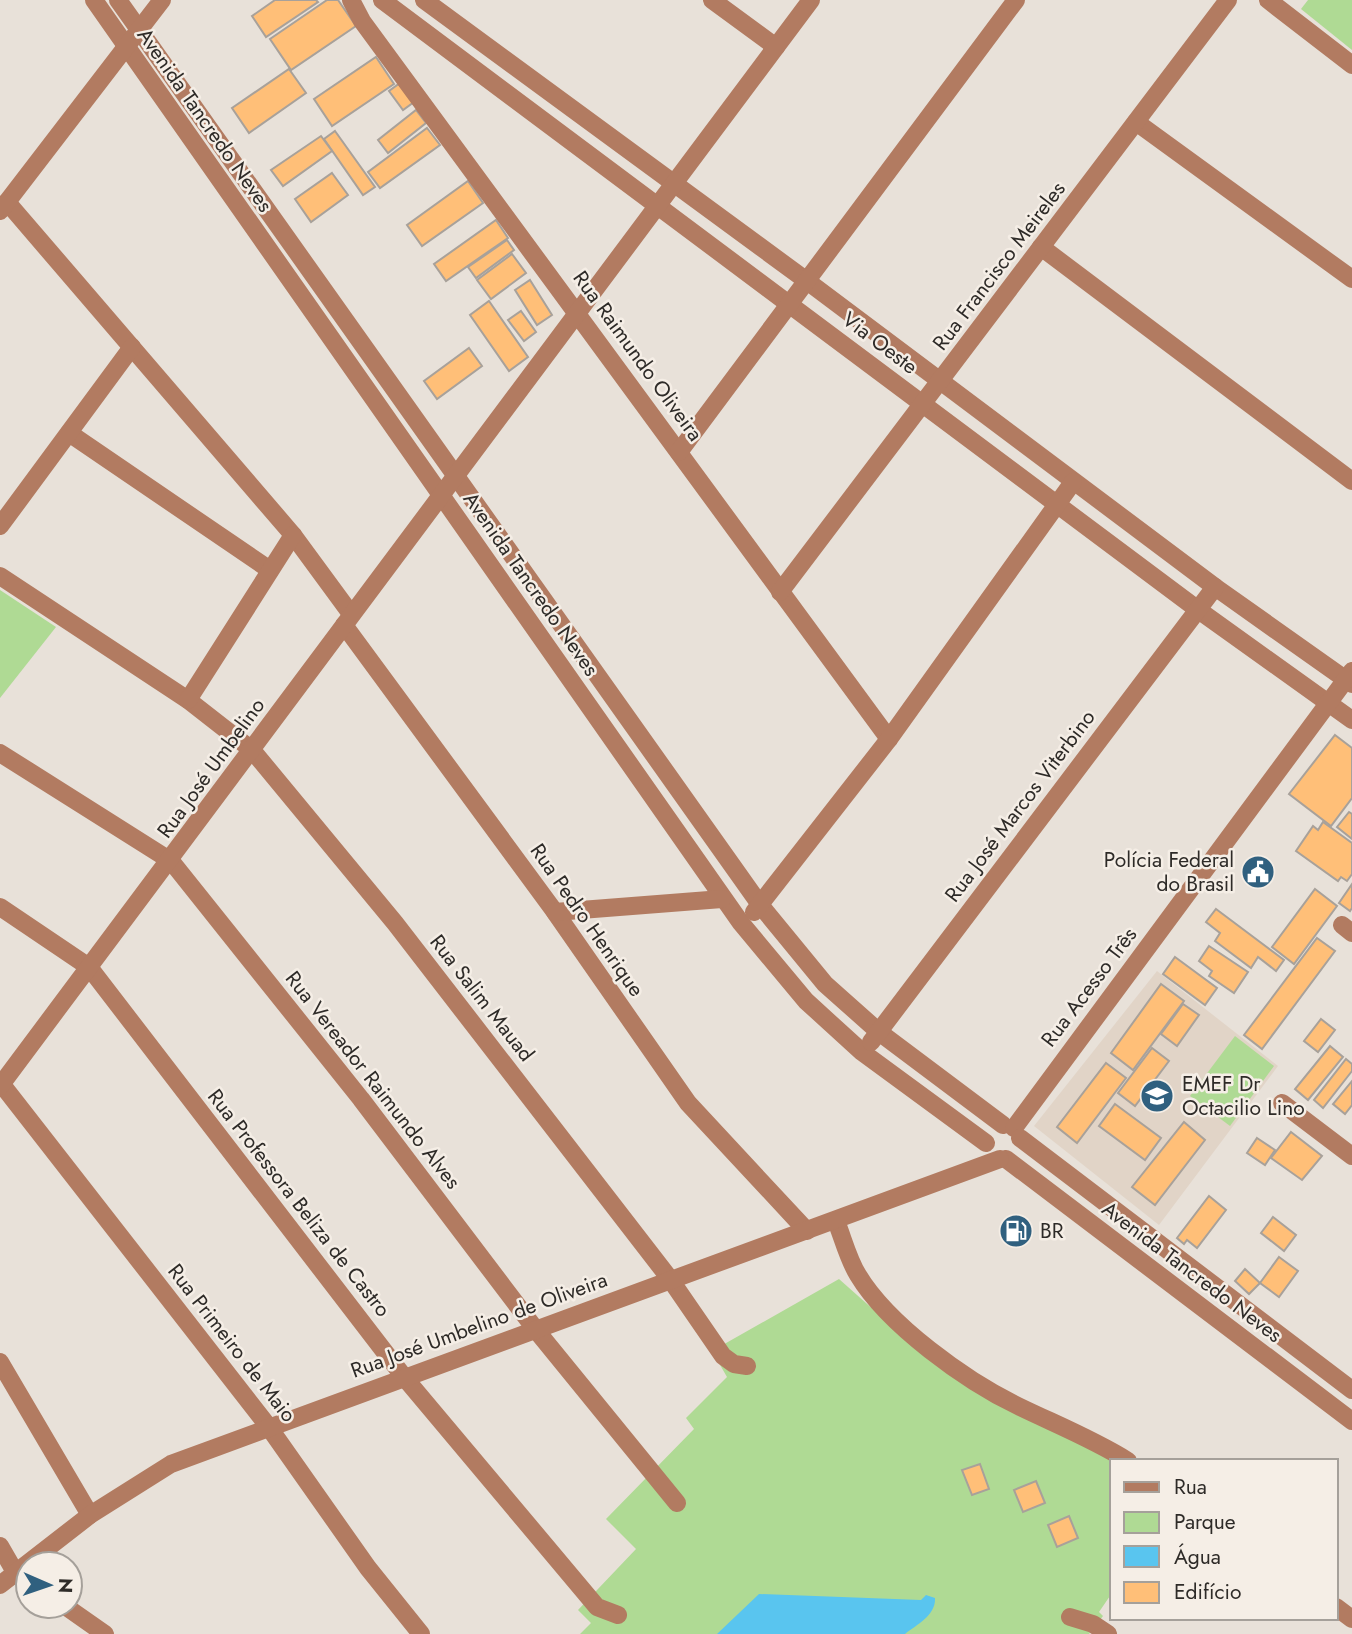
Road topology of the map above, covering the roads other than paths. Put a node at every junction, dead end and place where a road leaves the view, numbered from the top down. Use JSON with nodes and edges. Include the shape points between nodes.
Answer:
{"nodes":[{"id":1,"x":94,"y":0,"type":"edge"},
{"id":2,"x":118,"y":0,"type":"edge"},
{"id":3,"x":162,"y":0,"type":"edge"},
{"id":4,"x":351,"y":0,"type":"edge"},
{"id":5,"x":382,"y":0,"type":"edge"},
{"id":6,"x":424,"y":0,"type":"edge"},
{"id":7,"x":712,"y":0,"type":"edge"},
{"id":8,"x":811,"y":0,"type":"edge"},
{"id":9,"x":1016,"y":0,"type":"edge"},
{"id":10,"x":1228,"y":0,"type":"edge"},
{"id":11,"x":1268,"y":0,"type":"edge"},
{"id":12,"x":1298,"y":0,"type":"edge"},
{"id":13,"x":1287,"y":15,"type":"junction"},
{"id":14,"x":139,"y":30,"type":"junction"},
{"id":15,"x":125,"y":45,"type":"junction"},
{"id":16,"x":776,"y":47,"type":"junction"},
{"id":17,"x":1352,"y":65,"type":"edge"},
{"id":18,"x":1136,"y":122,"type":"junction"},
{"id":19,"x":675,"y":183,"type":"junction"},
{"id":20,"x":659,"y":204,"type":"junction"},
{"id":21,"x":3,"y":207,"type":"edge"},
{"id":22,"x":1041,"y":247,"type":"junction"},
{"id":23,"x":1352,"y":279,"type":"edge"},
{"id":24,"x":807,"y":281,"type":"junction"},
{"id":25,"x":790,"y":304,"type":"junction"},
{"id":26,"x":578,"y":311,"type":"junction"},
{"id":27,"x":132,"y":347,"type":"junction"},
{"id":28,"x":940,"y":381,"type":"junction"},
{"id":29,"x":923,"y":404,"type":"junction"},
{"id":30,"x":69,"y":433,"type":"junction"},
{"id":31,"x":679,"y":452,"type":"junction"},
{"id":32,"x":457,"y":475,"type":"junction"},
{"id":33,"x":1352,"y":481,"type":"edge"},
{"id":34,"x":1073,"y":482,"type":"junction"},
{"id":35,"x":442,"y":496,"type":"junction"},
{"id":36,"x":1058,"y":503,"type":"junction"},
{"id":37,"x":0,"y":526,"type":"edge"},
{"id":38,"x":293,"y":535,"type":"junction"},
{"id":39,"x":270,"y":569,"type":"junction"},
{"id":40,"x":0,"y":576,"type":"edge"},
{"id":41,"x":1215,"y":587,"type":"junction"},
{"id":42,"x":780,"y":592,"type":"junction"},
{"id":43,"x":1197,"y":609,"type":"junction"},
{"id":44,"x":347,"y":619,"type":"junction"},
{"id":45,"x":1350,"y":678,"type":"edge"},
{"id":46,"x":188,"y":700,"type":"junction"},
{"id":47,"x":1328,"y":702,"type":"junction"},
{"id":48,"x":1352,"y":720,"type":"edge"},
{"id":49,"x":889,"y":739,"type":"junction"},
{"id":50,"x":252,"y":750,"type":"junction"},
{"id":51,"x":0,"y":753,"type":"edge"},
{"id":52,"x":171,"y":861,"type":"junction"},
{"id":53,"x":722,"y":899,"type":"junction"},
{"id":54,"x":761,"y":906,"type":"junction"},
{"id":55,"x":0,"y":907,"type":"edge"},
{"id":56,"x":555,"y":912,"type":"junction"},
{"id":57,"x":741,"y":923,"type":"junction"},
{"id":58,"x":89,"y":967,"type":"junction"},
{"id":59,"x":879,"y":1032,"type":"junction"},
{"id":60,"x":862,"y":1052,"type":"junction"},
{"id":61,"x":1,"y":1084,"type":"edge"},
{"id":62,"x":1282,"y":1102,"type":"dead end"},
{"id":63,"x":1012,"y":1130,"type":"junction"},
{"id":64,"x":995,"y":1152,"type":"junction"},
{"id":65,"x":1352,"y":1156,"type":"edge"},
{"id":66,"x":1110,"y":1207,"type":"junction"},
{"id":67,"x":836,"y":1220,"type":"junction"},
{"id":68,"x":1095,"y":1227,"type":"junction"},
{"id":69,"x":807,"y":1231,"type":"junction"},
{"id":70,"x":670,"y":1279,"type":"junction"},
{"id":71,"x":536,"y":1330,"type":"junction"},
{"id":72,"x":0,"y":1362,"type":"edge"},
{"id":73,"x":747,"y":1366,"type":"dead end"},
{"id":74,"x":404,"y":1377,"type":"junction"},
{"id":75,"x":1352,"y":1390,"type":"edge"},
{"id":76,"x":1352,"y":1421,"type":"edge"},
{"id":77,"x":268,"y":1426,"type":"junction"},
{"id":78,"x":1124,"y":1459,"type":"edge"},
{"id":79,"x":677,"y":1503,"type":"dead end"},
{"id":80,"x":90,"y":1515,"type":"junction"},
{"id":81,"x":0,"y":1546,"type":"edge"},
{"id":82,"x":51,"y":1550,"type":"edge"},
{"id":83,"x":14,"y":1565,"type":"edge"},
{"id":84,"x":618,"y":1615,"type":"dead end"},
{"id":85,"x":1070,"y":1617,"type":"dead end"},
{"id":86,"x":84,"y":1619,"type":"edge"},
{"id":87,"x":105,"y":1634,"type":"edge"},
{"id":88,"x":421,"y":1634,"type":"edge"},
{"id":89,"x":1108,"y":1634,"type":"edge"}],
"edges":[{"from":1,"to":15,"type":"street","name":"Avenida Tancredo Neves"},
{"from":2,"to":14,"type":"street","name":"Avenida Tancredo Neves"},
{"from":3,"to":14,"type":"street"},
{"from":4,"to":26,"type":"street","name":"Rua Raimundo Oliveira"},
{"from":5,"to":20,"type":"street","name":"Via Oeste"},
{"from":6,"to":19,"type":"street","name":"Via Oeste"},
{"from":7,"to":16,"type":"street"},
{"from":8,"to":16,"type":"street"},
{"from":9,"to":24,"type":"street"},
{"from":10,"to":18,"type":"street","name":"Rua Francisco Meireles"},
{"from":11,"to":13,"type":"street"},
{"from":12,"to":13,"type":"street"},
{"from":13,"to":17,"type":"street"},
{"from":14,"to":15,"type":"street"},
{"from":14,"to":32,"type":"street","name":"Avenida Tancredo Neves"},
{"from":15,"to":21,"type":"street"},
{"from":15,"to":35,"type":"street","name":"Avenida Tancredo Neves"},
{"from":16,"to":19,"type":"street"},
{"from":18,"to":22,"type":"street","name":"Rua Francisco Meireles"},
{"from":18,"to":23,"type":"street"},
{"from":19,"to":20,"type":"street"},
{"from":19,"to":24,"type":"street","name":"Via Oeste"},
{"from":20,"to":25,"type":"street","name":"Via Oeste"},
{"from":20,"to":26,"type":"street","name":"Rua José Umbelino"},
{"from":21,"to":27,"type":"street","name":"Rua Pedro Henrique"},
{"from":22,"to":28,"type":"street","name":"Rua Francisco Meireles"},
{"from":22,"to":33,"type":"street"},
{"from":24,"to":25,"type":"street"},
{"from":24,"to":28,"type":"street","name":"Via Oeste"},
{"from":25,"to":29,"type":"street","name":"Via Oeste"},
{"from":25,"to":31,"type":"street"},
{"from":26,"to":31,"type":"street","name":"Rua Raimundo Oliveira"},
{"from":26,"to":32,"type":"street","name":"Rua José Umbelino"},
{"from":27,"to":30,"type":"street"},
{"from":27,"to":38,"type":"street","name":"Rua Pedro Henrique"},
{"from":28,"to":29,"type":"street","name":"Rua Francisco Meireles"},
{"from":28,"to":34,"type":"street","name":"Via Oeste"},
{"from":29,"to":36,"type":"street","name":"Via Oeste"},
{"from":29,"to":42,"type":"street","name":"Rua Francisco Meireles"},
{"from":30,"to":37,"type":"street"},
{"from":30,"to":39,"type":"street"},
{"from":31,"to":42,"type":"street","name":"Rua Raimundo Oliveira"},
{"from":32,"to":35,"type":"street","name":"Rua José Umbelino"},
{"from":32,"to":54,"type":"street","name":"Avenida Tancredo Neves"},
{"from":34,"to":36,"type":"street"},
{"from":34,"to":41,"type":"street","name":"Via Oeste"},
{"from":35,"to":44,"type":"street","name":"Rua José Umbelino"},
{"from":35,"to":53,"type":"street","name":"Avenida Tancredo Neves"},
{"from":36,"to":43,"type":"street","name":"Via Oeste"},
{"from":36,"to":49,"type":"street"},
{"from":38,"to":39,"type":"street"},
{"from":38,"to":44,"type":"street","name":"Rua Pedro Henrique"},
{"from":39,"to":46,"type":"street"},
{"from":40,"to":46,"type":"street","name":"Rua Salim Mauad"},
{"from":41,"to":43,"type":"street","name":"Rua José Marcos Viterbino"},
{"from":41,"to":45,"type":"street","name":"Via Oeste"},
{"from":42,"to":49,"type":"street","name":"Rua Raimundo Oliveira"},
{"from":43,"to":47,"type":"street","name":"Via Oeste"},
{"from":43,"to":59,"type":"street","name":"Rua José Marcos Viterbino"},
{"from":44,"to":50,"type":"street","name":"Rua José Umbelino"},
{"from":44,"to":56,"type":"street","name":"Rua Pedro Henrique"},
{"from":45,"to":47,"type":"street","name":"Rua Acesso Três"},
{"from":46,"to":50,"type":"street","name":"Rua Salim Mauad"},
{"from":47,"to":48,"type":"street","name":"Via Oeste"},
{"from":47,"to":63,"type":"street","name":"Rua Acesso Três"},
{"from":49,"to":54,"type":"street"},
{"from":50,"to":52,"type":"street","name":"Rua José Umbelino"},
{"from":50,"to":70,"type":"street","name":"Rua Salim Mauad","via":[[395,923]]},
{"from":51,"to":52,"type":"street","name":"Rua Vereador Raimundo Alves"},
{"from":52,"to":58,"type":"street","name":"Rua José Umbelino"},
{"from":52,"to":71,"type":"street","name":"Rua Vereador Raimundo Alves"},
{"from":53,"to":56,"type":"street"},
{"from":53,"to":57,"type":"street","name":"Avenida Tancredo Neves"},
{"from":54,"to":57,"type":"street"},
{"from":54,"to":59,"type":"street","name":"Avenida Tancredo Neves","via":[[825,984]]},
{"from":55,"to":58,"type":"street","name":"Rua Professora Beliza de Castro"},
{"from":56,"to":69,"type":"street","name":"Rua Pedro Henrique","via":[[688,1103]]},
{"from":57,"to":60,"type":"street","name":"Avenida Tancredo Neves","via":[[806,1001]]},
{"from":58,"to":61,"type":"street","name":"Rua José Umbelino"},
{"from":58,"to":74,"type":"street","name":"Rua Professora Beliza de Castro"},
{"from":59,"to":60,"type":"street","name":"Rua José Marcos Viterbino"},
{"from":59,"to":63,"type":"street","name":"Avenida Tancredo Neves"},
{"from":60,"to":64,"type":"street","name":"Avenida Tancredo Neves"},
{"from":61,"to":77,"type":"street","name":"Rua Primeiro de Maio"},
{"from":62,"to":65,"type":"street"},
{"from":63,"to":64,"type":"street","via":[[989,1132]]},
{"from":63,"to":64,"type":"street","via":[[1016,1154]]},
{"from":63,"to":66,"type":"street","name":"Avenida Tancredo Neves"},
{"from":64,"to":67,"type":"street","name":"Rua José Umbelino de Oliveira","via":[[967,1170]]},
{"from":64,"to":68,"type":"street","name":"Avenida Tancredo Neves"},
{"from":66,"to":68,"type":"street"},
{"from":66,"to":75,"type":"street","name":"Avenida Tancredo Neves"},
{"from":67,"to":69,"type":"street","name":"Rua José Umbelino de Oliveira"},
{"from":67,"to":78,"type":"street","via":[[857,1274],[880,1304],[916,1337],[983,1386]]},
{"from":68,"to":76,"type":"street","name":"Avenida Tancredo Neves"},
{"from":69,"to":70,"type":"street","name":"Rua José Umbelino de Oliveira"},
{"from":70,"to":71,"type":"street","name":"Rua José Umbelino de Oliveira"},
{"from":70,"to":73,"type":"street","name":"Rua Salim Mauad","via":[[723,1356]]},
{"from":71,"to":74,"type":"street","name":"Rua José Umbelino de Oliveira"},
{"from":71,"to":79,"type":"street"},
{"from":72,"to":80,"type":"street"},
{"from":74,"to":77,"type":"street","name":"Rua José Umbelino de Oliveira"},
{"from":74,"to":84,"type":"street","name":"Rua Professora Beliza de Castro","via":[[597,1607]]},
{"from":77,"to":80,"type":"street","name":"Rua José Umbelino de Oliveira","via":[[171,1464]]},
{"from":77,"to":88,"type":"street","name":"Rua Primeiro de Maio","via":[[368,1568]]},
{"from":80,"to":82,"type":"street","name":"Rua José Umbelino de Oliveira"},
{"from":81,"to":83,"type":"street"},
{"from":85,"to":89,"type":"street"},
{"from":86,"to":87,"type":"street"}]}
